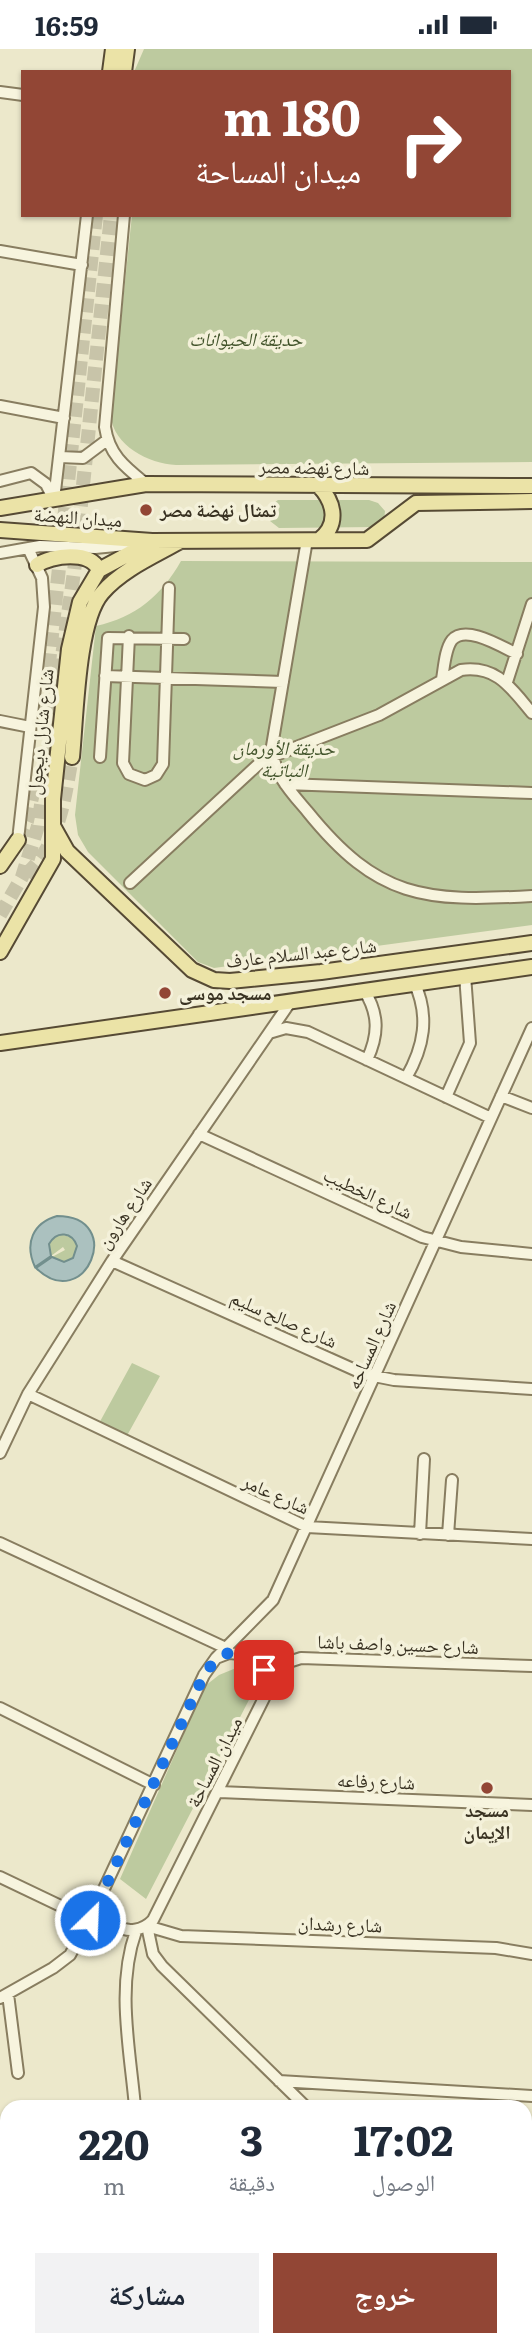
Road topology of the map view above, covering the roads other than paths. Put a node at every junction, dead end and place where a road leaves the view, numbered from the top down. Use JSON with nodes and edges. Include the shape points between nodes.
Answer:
{"nodes":[{"id":1,"x":113,"y":49,"type":"edge"},
{"id":2,"x":127,"y":49,"type":"edge"},
{"id":3,"x":110,"y":70,"type":"edge"},
{"id":4,"x":124,"y":70,"type":"edge"},
{"id":5,"x":0,"y":92,"type":"edge"},
{"id":6,"x":21,"y":95,"type":"edge"},
{"id":7,"x":87,"y":217,"type":"edge"},
{"id":8,"x":124,"y":217,"type":"edge"},
{"id":9,"x":0,"y":251,"type":"edge"},
{"id":10,"x":82,"y":265,"type":"junction"},
{"id":11,"x":0,"y":407,"type":"edge"},
{"id":12,"x":64,"y":418,"type":"junction"},
{"id":13,"x":107,"y":440,"type":"junction"},
{"id":14,"x":60,"y":457,"type":"junction"},
{"id":15,"x":0,"y":481,"type":"edge"},
{"id":16,"x":146,"y":484,"type":"junction"},
{"id":17,"x":319,"y":486,"type":"junction"},
{"id":18,"x":532,"y":487,"type":"edge"},
{"id":19,"x":96,"y":490,"type":"joint"},
{"id":20,"x":54,"y":501,"type":"junction"},
{"id":21,"x":532,"y":501,"type":"edge"},
{"id":22,"x":0,"y":508,"type":"edge"},
{"id":23,"x":0,"y":530,"type":"edge"},
{"id":24,"x":313,"y":540,"type":"junction"},
{"id":25,"x":152,"y":541,"type":"junction"},
{"id":26,"x":180,"y":541,"type":"junction"},
{"id":27,"x":28,"y":548,"type":"junction"},
{"id":28,"x":0,"y":553,"type":"edge"},
{"id":29,"x":37,"y":565,"type":"junction"},
{"id":30,"x":99,"y":570,"type":"junction"},
{"id":31,"x":170,"y":588,"type":"dead end"},
{"id":32,"x":532,"y":604,"type":"edge"},
{"id":33,"x":129,"y":636,"type":"junction"},
{"id":34,"x":168,"y":638,"type":"junction"},
{"id":35,"x":184,"y":639,"type":"dead end"},
{"id":36,"x":517,"y":654,"type":"junction"},
{"id":37,"x":106,"y":676,"type":"junction"},
{"id":38,"x":127,"y":677,"type":"junction"},
{"id":39,"x":166,"y":678,"type":"junction"},
{"id":40,"x":442,"y":679,"type":"junction"},
{"id":41,"x":283,"y":682,"type":"junction"},
{"id":42,"x":507,"y":682,"type":"junction"},
{"id":43,"x":532,"y":713,"type":"edge"},
{"id":44,"x":0,"y":721,"type":"edge"},
{"id":45,"x":30,"y":727,"type":"junction"},
{"id":46,"x":272,"y":755,"type":"junction"},
{"id":47,"x":72,"y":757,"type":"tunnel mouth"},
{"id":48,"x":100,"y":757,"type":"dead end"},
{"id":49,"x":285,"y":784,"type":"junction"},
{"id":50,"x":532,"y":793,"type":"edge"},
{"id":51,"x":53,"y":826,"type":"junction"},
{"id":52,"x":18,"y":840,"type":"joint"},
{"id":53,"x":0,"y":866,"type":"edge"},
{"id":54,"x":130,"y":883,"type":"dead end"},
{"id":55,"x":532,"y":896,"type":"edge"},
{"id":56,"x":532,"y":943,"type":"edge"},
{"id":57,"x":0,"y":952,"type":"edge"},
{"id":58,"x":532,"y":967,"type":"edge"},
{"id":59,"x":465,"y":975,"type":"junction"},
{"id":60,"x":287,"y":976,"type":"junction"},
{"id":61,"x":414,"y":982,"type":"junction"},
{"id":62,"x":364,"y":989,"type":"junction"},
{"id":63,"x":291,"y":1001,"type":"junction"},
{"id":64,"x":532,"y":1028,"type":"edge"},
{"id":65,"x":267,"y":1035,"type":"junction"},
{"id":66,"x":0,"y":1043,"type":"edge"},
{"id":67,"x":367,"y":1060,"type":"junction"},
{"id":68,"x":406,"y":1078,"type":"junction"},
{"id":69,"x":501,"y":1095,"type":"junction"},
{"id":70,"x":446,"y":1097,"type":"junction"},
{"id":71,"x":532,"y":1108,"type":"edge"},
{"id":72,"x":491,"y":1118,"type":"junction"},
{"id":73,"x":199,"y":1134,"type":"junction"},
{"id":74,"x":436,"y":1242,"type":"junction"},
{"id":75,"x":532,"y":1254,"type":"edge"},
{"id":76,"x":112,"y":1261,"type":"junction"},
{"id":77,"x":376,"y":1377,"type":"junction"},
{"id":78,"x":532,"y":1389,"type":"edge"},
{"id":79,"x":27,"y":1394,"type":"junction"},
{"id":80,"x":0,"y":1453,"type":"edge"},
{"id":81,"x":424,"y":1459,"type":"dead end"},
{"id":82,"x":452,"y":1480,"type":"dead end"},
{"id":83,"x":307,"y":1527,"type":"junction"},
{"id":84,"x":420,"y":1534,"type":"junction"},
{"id":85,"x":448,"y":1535,"type":"junction"},
{"id":86,"x":532,"y":1539,"type":"edge"},
{"id":87,"x":0,"y":1543,"type":"edge"},
{"id":88,"x":228,"y":1649,"type":"junction"},
{"id":89,"x":216,"y":1658,"type":"junction"},
{"id":90,"x":532,"y":1666,"type":"edge"},
{"id":91,"x":264,"y":1670,"type":"junction"},
{"id":92,"x":0,"y":1708,"type":"edge"},
{"id":93,"x":154,"y":1785,"type":"junction"},
{"id":94,"x":219,"y":1792,"type":"junction"},
{"id":95,"x":532,"y":1805,"type":"edge"},
{"id":96,"x":0,"y":1877,"type":"edge"},
{"id":97,"x":100,"y":1899,"type":"junction"},
{"id":98,"x":90,"y":1920,"type":"junction"},
{"id":99,"x":147,"y":1926,"type":"junction"},
{"id":100,"x":136,"y":1931,"type":"junction"},
{"id":101,"x":532,"y":1954,"type":"edge"},
{"id":102,"x":4,"y":1996,"type":"edge"},
{"id":103,"x":18,"y":2073,"type":"dead end"},
{"id":104,"x":279,"y":2081,"type":"junction"},
{"id":105,"x":532,"y":2096,"type":"edge"},
{"id":106,"x":134,"y":2100,"type":"edge"},
{"id":107,"x":292,"y":2100,"type":"edge"}],
"edges":[{"from":1,"to":3,"type":"main road"},
{"from":2,"to":4,"type":"main road"},
{"from":5,"to":6,"type":"street"},
{"from":7,"to":10,"type":"street"},
{"from":8,"to":13,"type":"street","via":[[104,426]]},
{"from":9,"to":10,"type":"street"},
{"from":10,"to":12,"type":"street"},
{"from":11,"to":12,"type":"street"},
{"from":12,"to":14,"type":"street"},
{"from":13,"to":14,"type":"street","via":[[83,458]]},
{"from":13,"to":16,"type":"street","via":[[119,461]]},
{"from":14,"to":20,"type":"street"},
{"from":15,"to":20,"type":"street","via":[[31,473],[46,484]]},
{"from":16,"to":17,"type":"main road","name":"شارع نهضه مصر"},
{"from":16,"to":19,"type":"main road","name":"شارع نهضه مصر"},
{"from":17,"to":18,"type":"main road","name":"شارع نهضه مصر"},
{"from":17,"to":24,"type":"main road","via":[[333,512],[330,529]]},
{"from":19,"to":20,"type":"main road","name":"ميدان النهضة"},
{"from":20,"to":22,"type":"main road","name":"ميدان النهضة"},
{"from":21,"to":24,"type":"main road","via":[[427,501],[408,508],[367,540]]},
{"from":23,"to":25,"type":"main road","name":"ميدان النهضة"},
{"from":24,"to":26,"type":"main road"},
{"from":24,"to":41,"type":"street"},
{"from":25,"to":26,"type":"main road"},
{"from":25,"to":27,"type":"street","via":[[114,547]]},
{"from":25,"to":30,"type":"main road"},
{"from":26,"to":47,"type":"main road","via":[[132,568],[102,594],[90,616]]},
{"from":27,"to":28,"type":"street"},
{"from":27,"to":29,"type":"street"},
{"from":29,"to":30,"type":"main road","via":[[54,558],[79,558],[92,560]]},
{"from":29,"to":45,"type":"street","via":[[43,578],[44,607]]},
{"from":30,"to":51,"type":"main road","name":"شارع شارل ديجول","via":[[84,593],[72,627]]},
{"from":31,"to":34,"type":"street"},
{"from":32,"to":36,"type":"street"},
{"from":33,"to":34,"type":"street"},
{"from":33,"to":37,"type":"street","via":[[109,637]]},
{"from":33,"to":38,"type":"street"},
{"from":34,"to":35,"type":"street"},
{"from":34,"to":39,"type":"street"},
{"from":36,"to":40,"type":"street","via":[[476,636],[455,637]]},
{"from":36,"to":42,"type":"street"},
{"from":37,"to":38,"type":"street"},
{"from":37,"to":48,"type":"street"},
{"from":38,"to":39,"type":"street"},
{"from":38,"to":39,"type":"street","via":[[123,763],[129,774],[139,779],[151,778],[163,764]]},
{"from":39,"to":41,"type":"street"},
{"from":40,"to":42,"type":"street","via":[[473,668],[497,674]]},
{"from":40,"to":46,"type":"street","via":[[379,715]]},
{"from":41,"to":46,"type":"street"},
{"from":42,"to":43,"type":"street"},
{"from":44,"to":45,"type":"street"},
{"from":45,"to":52,"type":"street"},
{"from":46,"to":49,"type":"street"},
{"from":46,"to":54,"type":"street"},
{"from":49,"to":50,"type":"street"},
{"from":49,"to":55,"type":"street","via":[[341,850],[385,882],[438,898]]},
{"from":51,"to":57,"type":"main road","name":"شارع شارل ديجول","via":[[51,865]]},
{"from":51,"to":60,"type":"main road","name":"شارع عبد السلام عارف","via":[[68,851],[199,975],[222,981]]},
{"from":52,"to":53,"type":"main road"},
{"from":56,"to":60,"type":"main road","name":"شارع عبد السلام عارف"},
{"from":58,"to":59,"type":"main road"},
{"from":59,"to":61,"type":"main road"},
{"from":59,"to":70,"type":"street","via":[[470,1043]]},
{"from":60,"to":63,"type":"main road"},
{"from":61,"to":62,"type":"main road"},
{"from":61,"to":68,"type":"street","via":[[424,1020],[419,1053]]},
{"from":62,"to":63,"type":"main road"},
{"from":62,"to":67,"type":"street","via":[[374,1006],[376,1030]]},
{"from":63,"to":65,"type":"street","name":"شارع هارون"},
{"from":63,"to":66,"type":"main road"},
{"from":64,"to":69,"type":"street","name":"شارع المساحه"},
{"from":65,"to":67,"type":"street","via":[[274,1030],[297,1029]]},
{"from":65,"to":73,"type":"street","name":"شارع هارون"},
{"from":67,"to":68,"type":"street"},
{"from":68,"to":70,"type":"street"},
{"from":69,"to":71,"type":"street"},
{"from":69,"to":72,"type":"street","name":"شارع المساحه"},
{"from":70,"to":72,"type":"street"},
{"from":72,"to":74,"type":"street","name":"شارع المساحه"},
{"from":73,"to":74,"type":"street","name":"شارع الخطيب"},
{"from":73,"to":76,"type":"street","name":"شارع هارون"},
{"from":74,"to":75,"type":"street","name":"شارع الخطيب"},
{"from":74,"to":77,"type":"street","name":"شارع المساحه"},
{"from":76,"to":77,"type":"street","name":"شارع صالح سليم"},
{"from":76,"to":79,"type":"street","name":"شارع هارون"},
{"from":77,"to":78,"type":"street","name":"شارع صالح سليم"},
{"from":77,"to":83,"type":"street","name":"شارع المساحه"},
{"from":79,"to":80,"type":"street","name":"شارع هارون"},
{"from":79,"to":83,"type":"street","name":"شارع عامر"},
{"from":81,"to":84,"type":"street"},
{"from":82,"to":85,"type":"street"},
{"from":83,"to":84,"type":"street","name":"شارع عامر"},
{"from":83,"to":88,"type":"street","name":"شارع المساحه","via":[[273,1601],[240,1631]]},
{"from":84,"to":85,"type":"street","name":"شارع عامر"},
{"from":85,"to":86,"type":"street","name":"شارع عامر"},
{"from":87,"to":88,"type":"street"},
{"from":88,"to":89,"type":"street","name":"شارع المساحه"},
{"from":89,"to":91,"type":"street","via":[[243,1653]]},
{"from":89,"to":93,"type":"street"},
{"from":90,"to":91,"type":"street","name":"شارع حسين واصف باشا","via":[[302,1658]]},
{"from":91,"to":94,"type":"street","name":"ميدان المساحة","via":[[264,1698]]},
{"from":92,"to":93,"type":"street"},
{"from":93,"to":97,"type":"street"},
{"from":94,"to":95,"type":"street","name":"شارع رفاعه"},
{"from":94,"to":99,"type":"street","name":"ميدان المساحة"},
{"from":96,"to":98,"type":"street"},
{"from":97,"to":98,"type":"street"},
{"from":97,"to":100,"type":"street","via":[[110,1923]]},
{"from":98,"to":102,"type":"street","via":[[62,1962]]},
{"from":99,"to":100,"type":"street"},
{"from":99,"to":101,"type":"street","name":"شارع رشدان","via":[[181,1936],[496,1948]]},
{"from":99,"to":104,"type":"street","via":[[153,1954],[162,1966]]},
{"from":100,"to":106,"type":"street","via":[[124,1993]]},
{"from":102,"to":103,"type":"street"},
{"from":104,"to":105,"type":"street"},
{"from":104,"to":107,"type":"street"}]}
